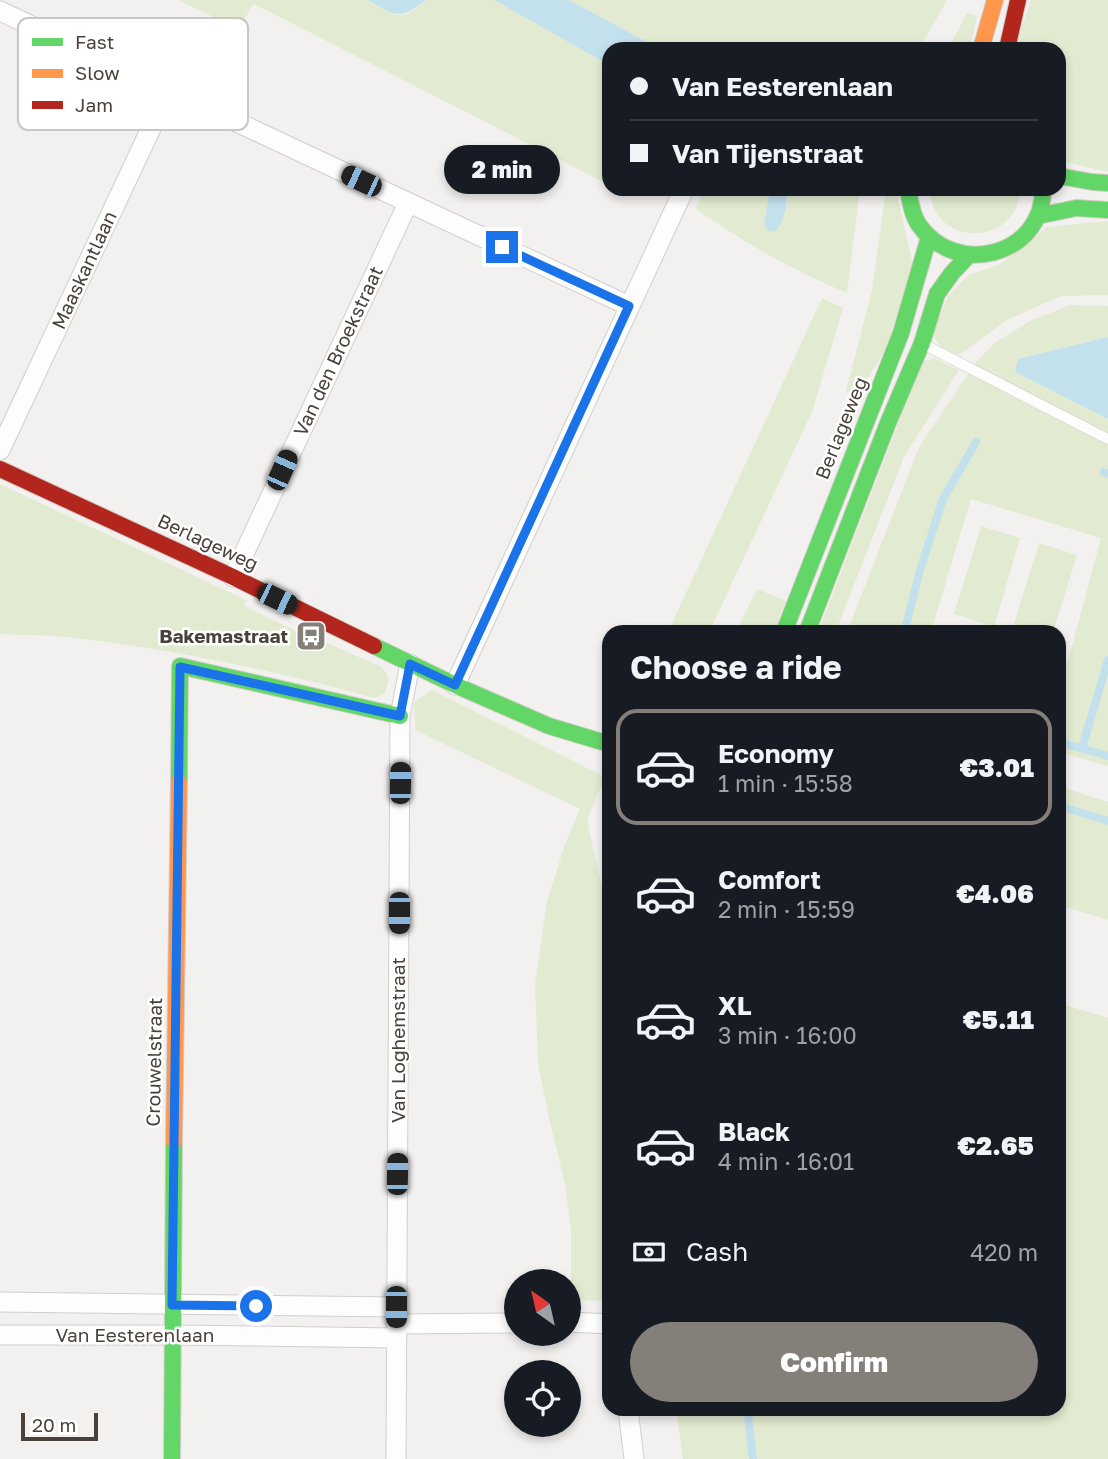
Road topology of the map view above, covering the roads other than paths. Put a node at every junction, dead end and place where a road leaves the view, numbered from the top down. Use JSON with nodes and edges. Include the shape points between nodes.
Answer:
{"nodes":[{"id":1,"x":995,"y":0,"type":"edge"},
{"id":2,"x":1018,"y":0,"type":"edge"},
{"id":3,"x":0,"y":11,"type":"edge"},
{"id":4,"x":18,"y":19,"type":"edge"},
{"id":5,"x":983,"y":42,"type":"edge"},
{"id":6,"x":1009,"y":42,"type":"edge"},
{"id":7,"x":248,"y":127,"type":"edge"},
{"id":8,"x":150,"y":130,"type":"edge"},
{"id":9,"x":1066,"y":177,"type":"edge"},
{"id":10,"x":1108,"y":183,"type":"edge"},
{"id":11,"x":681,"y":196,"type":"edge"},
{"id":12,"x":909,"y":196,"type":"edge"},
{"id":13,"x":1043,"y":196,"type":"edge"},
{"id":14,"x":408,"y":202,"type":"junction"},
{"id":15,"x":1108,"y":209,"type":"edge"},
{"id":16,"x":1038,"y":216,"type":"junction"},
{"id":17,"x":929,"y":237,"type":"junction"},
{"id":18,"x":968,"y":256,"type":"junction"},
{"id":19,"x":629,"y":306,"type":"junction"},
{"id":20,"x":922,"y":343,"type":"junction"},
{"id":21,"x":1108,"y":439,"type":"edge"},
{"id":22,"x":0,"y":450,"type":"edge"},
{"id":23,"x":0,"y":469,"type":"edge"},
{"id":24,"x":233,"y":577,"type":"junction"},
{"id":25,"x":787,"y":625,"type":"edge"},
{"id":26,"x":810,"y":625,"type":"edge"},
{"id":27,"x":410,"y":664,"type":"junction"},
{"id":28,"x":455,"y":685,"type":"junction"},
{"id":29,"x":400,"y":716,"type":"junction"},
{"id":30,"x":549,"y":726,"type":"junction"},
{"id":31,"x":602,"y":742,"type":"edge"},
{"id":32,"x":594,"y":757,"type":"dead end"},
{"id":33,"x":0,"y":1302,"type":"edge"},
{"id":34,"x":172,"y":1305,"type":"junction"},
{"id":35,"x":396,"y":1323,"type":"junction"},
{"id":36,"x":504,"y":1323,"type":"edge"},
{"id":37,"x":581,"y":1323,"type":"edge"},
{"id":38,"x":602,"y":1324,"type":"edge"},
{"id":39,"x":0,"y":1335,"type":"edge"},
{"id":40,"x":174,"y":1335,"type":"junction"},
{"id":41,"x":629,"y":1416,"type":"edge"},
{"id":42,"x":172,"y":1459,"type":"edge"},
{"id":43,"x":396,"y":1459,"type":"edge"},
{"id":44,"x":634,"y":1459,"type":"edge"}],
"edges":[{"from":1,"to":5,"type":"main road"},
{"from":2,"to":6,"type":"main road"},
{"from":3,"to":4,"type":"street"},
{"from":7,"to":14,"type":"street"},
{"from":8,"to":22,"type":"street","name":"Maaskantlaan"},
{"from":9,"to":10,"type":"main road"},
{"from":11,"to":19,"type":"street"},
{"from":12,"to":17,"type":"main road","via":[[914,215]]},
{"from":13,"to":16,"type":"main road"},
{"from":14,"to":19,"type":"street"},
{"from":14,"to":24,"type":"street","name":"Van den Broekstraat"},
{"from":15,"to":16,"type":"main road","via":[[1076,208]]},
{"from":16,"to":18,"type":"main road","via":[[1010,247]]},
{"from":17,"to":18,"type":"main road","via":[[947,250]]},
{"from":17,"to":25,"type":"main road","name":"Berlageweg","via":[[901,332]]},
{"from":18,"to":20,"type":"main road","via":[[937,295]]},
{"from":19,"to":28,"type":"street"},
{"from":20,"to":21,"type":"lane"},
{"from":20,"to":26,"type":"main road"},
{"from":23,"to":24,"type":"main road","name":"Berlageweg"},
{"from":24,"to":27,"type":"main road","name":"Berlageweg"},
{"from":27,"to":28,"type":"main road","name":"Berlageweg"},
{"from":27,"to":29,"type":"street","name":"Van Loghemstraat"},
{"from":28,"to":30,"type":"main road","name":"Berlageweg"},
{"from":29,"to":34,"type":"main road","name":"Crouwelstraat","via":[[180,667]]},
{"from":29,"to":35,"type":"street","name":"Van Loghemstraat"},
{"from":30,"to":31,"type":"main road","name":"Berlageweg"},
{"from":30,"to":32,"type":"main road","name":"Berlageweg"},
{"from":33,"to":34,"type":"street","name":"Van Eesterenlaan"},
{"from":34,"to":35,"type":"street","name":"Van Eesterenlaan"},
{"from":34,"to":40,"type":"main road","name":"Crouwelstraat"},
{"from":35,"to":36,"type":"street","name":"Van Eesterenlaan"},
{"from":35,"to":40,"type":"street","name":"Van Eesterenlaan"},
{"from":35,"to":43,"type":"street","name":"Van Loghemstraat"},
{"from":37,"to":38,"type":"street"},
{"from":39,"to":40,"type":"street","name":"Van Eesterenlaan"},
{"from":40,"to":42,"type":"main road","name":"Crouwelstraat"},
{"from":41,"to":44,"type":"street"}]}
